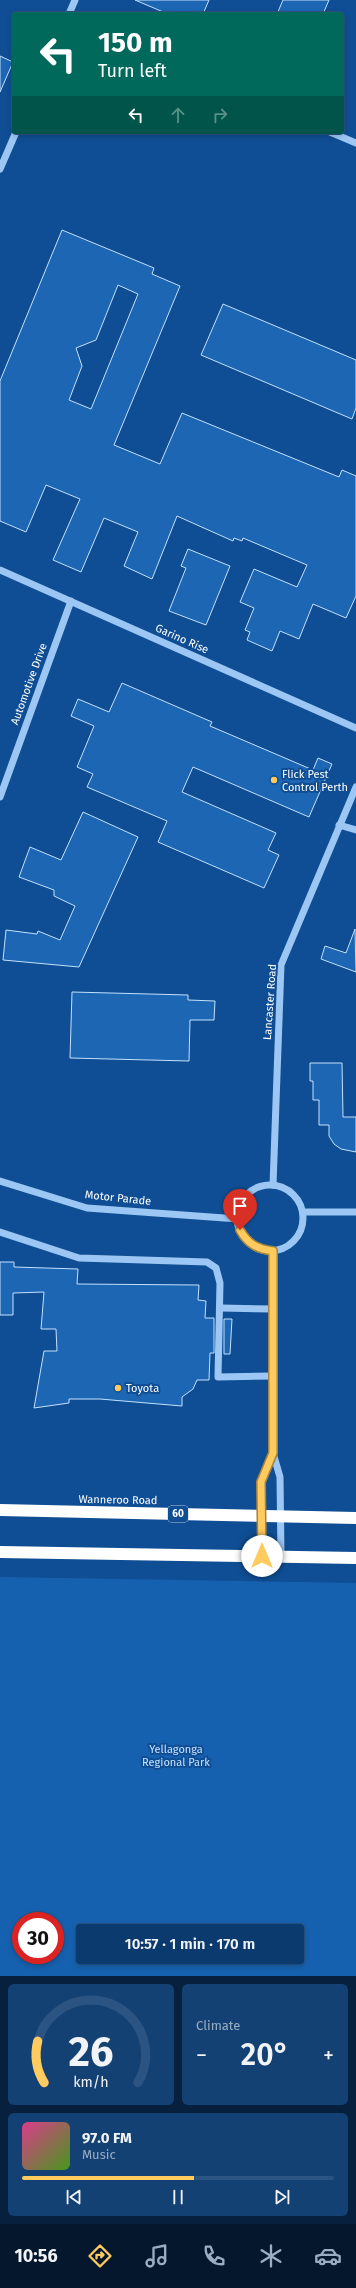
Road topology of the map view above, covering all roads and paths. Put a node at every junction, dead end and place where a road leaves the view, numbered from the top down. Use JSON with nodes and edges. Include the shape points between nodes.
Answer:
{"nodes":[{"id":1,"x":75,"y":0,"type":"edge"},
{"id":2,"x":70,"y":12,"type":"edge"},
{"id":3,"x":15,"y":134,"type":"edge"},
{"id":4,"x":335,"y":134,"type":"edge"},
{"id":5,"x":356,"y":143,"type":"edge"},
{"id":6,"x":0,"y":169,"type":"edge"},
{"id":7,"x":0,"y":570,"type":"edge"},
{"id":8,"x":71,"y":601,"type":"junction"},
{"id":9,"x":356,"y":728,"type":"edge"},
{"id":10,"x":356,"y":787,"type":"edge"},
{"id":11,"x":0,"y":797,"type":"edge"},
{"id":12,"x":339,"y":825,"type":"junction"},
{"id":13,"x":356,"y":830,"type":"edge"},
{"id":14,"x":0,"y":1181,"type":"edge"},
{"id":15,"x":273,"y":1185,"type":"junction"},
{"id":16,"x":303,"y":1212,"type":"junction"},
{"id":17,"x":356,"y":1212,"type":"edge"},
{"id":18,"x":238,"y":1219,"type":"junction"},
{"id":19,"x":0,"y":1232,"type":"edge"},
{"id":20,"x":273,"y":1251,"type":"junction"},
{"id":21,"x":221,"y":1308,"type":"junction"},
{"id":22,"x":273,"y":1309,"type":"junction"},
{"id":23,"x":273,"y":1376,"type":"junction"},
{"id":24,"x":273,"y":1453,"type":"junction"},
{"id":25,"x":0,"y":1510,"type":"edge"},
{"id":26,"x":262,"y":1516,"type":"junction"},
{"id":27,"x":281,"y":1517,"type":"junction"},
{"id":28,"x":356,"y":1518,"type":"edge"},
{"id":29,"x":0,"y":1552,"type":"edge"},
{"id":30,"x":262,"y":1556,"type":"junction"},
{"id":31,"x":281,"y":1556,"type":"junction"},
{"id":32,"x":356,"y":1558,"type":"edge"}],
"edges":[{"from":1,"to":2,"type":"street"},
{"from":3,"to":6,"type":"street"},
{"from":4,"to":5,"type":"street"},
{"from":7,"to":8,"type":"street","name":"Garino Rise"},
{"from":8,"to":9,"type":"street","name":"Garino Rise"},
{"from":8,"to":11,"type":"street","name":"Automotive Drive"},
{"from":10,"to":12,"type":"street","name":"Lancaster Road"},
{"from":12,"to":13,"type":"street"},
{"from":12,"to":15,"type":"street","name":"Lancaster Road","via":[[281,966]]},
{"from":14,"to":18,"type":"street","name":"Motor Parade","via":[[87,1208]]},
{"from":15,"to":16,"type":"street","via":[[284,1187],[293,1193]]},
{"from":15,"to":18,"type":"street","via":[[252,1190],[239,1208]]},
{"from":16,"to":17,"type":"street"},
{"from":16,"to":20,"type":"street","via":[[303,1223],[293,1242]]},
{"from":18,"to":20,"type":"street","via":[[245,1239],[253,1246]]},
{"from":19,"to":21,"type":"street","via":[[79,1258],[207,1262],[216,1268],[220,1282]]},
{"from":20,"to":22,"type":"street"},
{"from":21,"to":22,"type":"street"},
{"from":21,"to":23,"type":"street","via":[[218,1377]]},
{"from":22,"to":23,"type":"street"},
{"from":23,"to":24,"type":"street"},
{"from":24,"to":26,"type":"street","via":[[262,1480]]},
{"from":24,"to":27,"type":"street","via":[[280,1477]]},
{"from":25,"to":26,"type":"highway","name":"Wanneroo Road","number":"60"},
{"from":26,"to":27,"type":"highway","name":"Wanneroo Road","number":"60"},
{"from":26,"to":30,"type":"street"},
{"from":27,"to":28,"type":"highway","name":"Wanneroo Road","number":"60"},
{"from":27,"to":31,"type":"street"},
{"from":29,"to":30,"type":"highway"},
{"from":30,"to":31,"type":"highway"},
{"from":31,"to":32,"type":"highway"}]}
